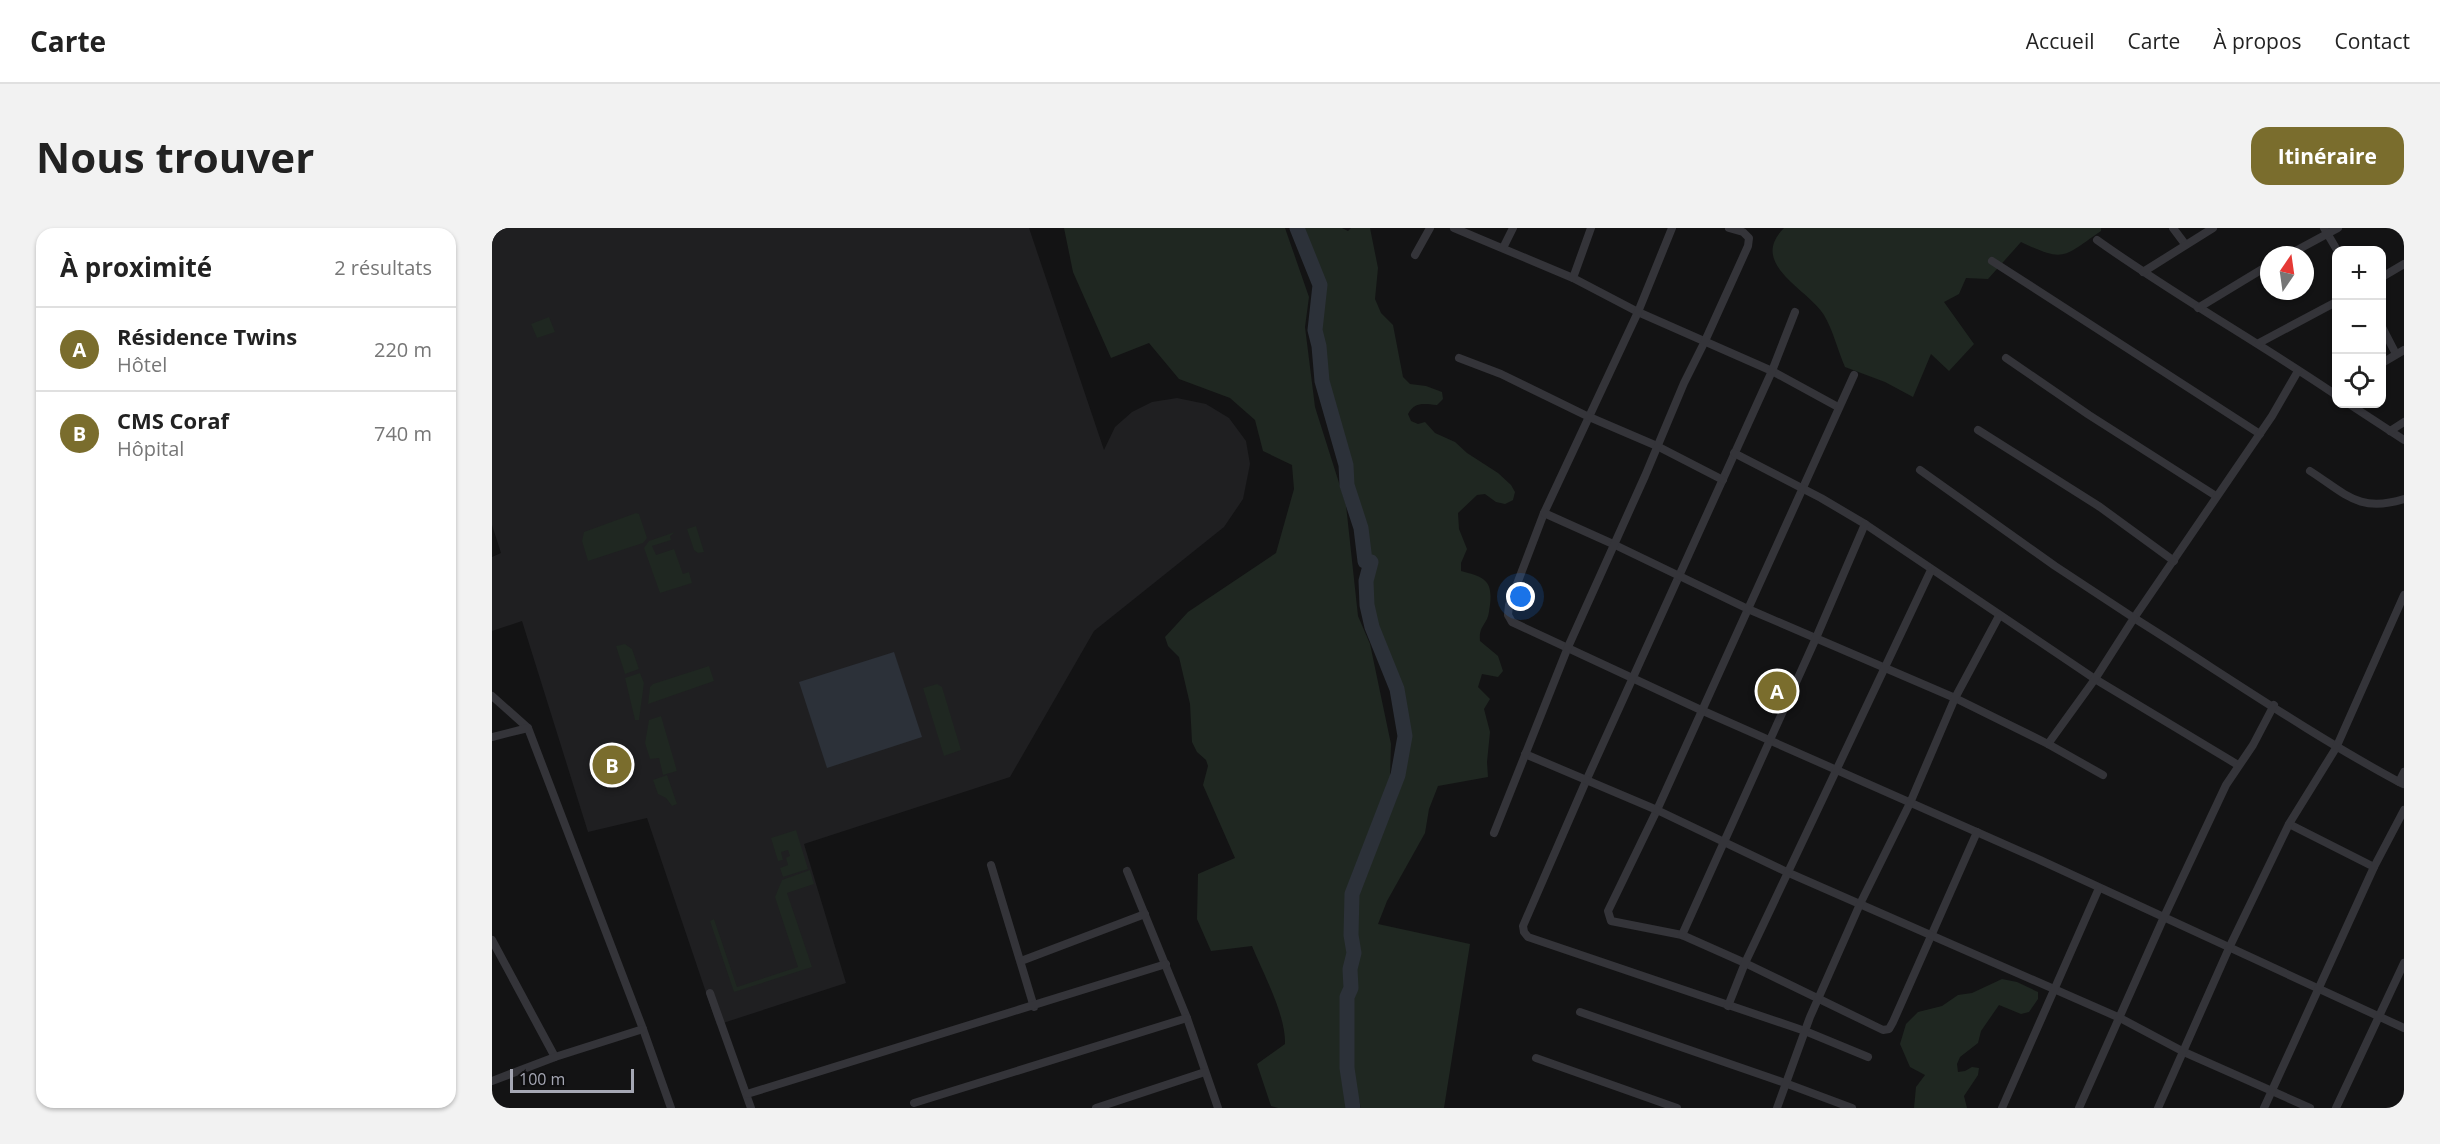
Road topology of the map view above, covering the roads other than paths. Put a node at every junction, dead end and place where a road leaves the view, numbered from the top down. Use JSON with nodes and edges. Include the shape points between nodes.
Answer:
{"nodes":[{"id":1,"x":1430,"y":228,"type":"edge"},
{"id":2,"x":1454,"y":228,"type":"edge"},
{"id":3,"x":1513,"y":228,"type":"edge"},
{"id":4,"x":1591,"y":228,"type":"edge"},
{"id":5,"x":1672,"y":228,"type":"edge"},
{"id":6,"x":1729,"y":228,"type":"edge"},
{"id":7,"x":2173,"y":228,"type":"edge"},
{"id":8,"x":2213,"y":228,"type":"edge"},
{"id":9,"x":2338,"y":228,"type":"edge"},
{"id":10,"x":2325,"y":231,"type":"edge"},
{"id":11,"x":2097,"y":240,"type":"dead end"},
{"id":12,"x":2185,"y":244,"type":"junction"},
{"id":13,"x":2302,"y":246,"type":"edge"},
{"id":14,"x":2334,"y":246,"type":"edge"},
{"id":15,"x":1503,"y":248,"type":"junction"},
{"id":16,"x":1415,"y":255,"type":"dead end"},
{"id":17,"x":1992,"y":261,"type":"dead end"},
{"id":18,"x":2404,"y":264,"type":"edge"},
{"id":19,"x":2260,"y":271,"type":"edge"},
{"id":20,"x":2143,"y":272,"type":"junction"},
{"id":21,"x":2386,"y":275,"type":"edge"},
{"id":22,"x":1573,"y":278,"type":"junction"},
{"id":23,"x":2332,"y":305,"type":"edge"},
{"id":24,"x":2198,"y":308,"type":"junction"},
{"id":25,"x":1638,"y":312,"type":"junction"},
{"id":26,"x":1795,"y":312,"type":"dead end"},
{"id":27,"x":2386,"y":333,"type":"edge"},
{"id":28,"x":1706,"y":341,"type":"junction"},
{"id":29,"x":2259,"y":343,"type":"junction"},
{"id":30,"x":2400,"y":352,"type":"edge"},
{"id":31,"x":1459,"y":358,"type":"dead end"},
{"id":32,"x":2006,"y":358,"type":"dead end"},
{"id":33,"x":2386,"y":361,"type":"edge"},
{"id":34,"x":1772,"y":371,"type":"junction"},
{"id":35,"x":2298,"y":371,"type":"junction"},
{"id":36,"x":1854,"y":375,"type":"dead end"},
{"id":37,"x":2332,"y":390,"type":"edge"},
{"id":38,"x":1838,"y":407,"type":"junction"},
{"id":39,"x":2355,"y":408,"type":"edge"},
{"id":40,"x":1587,"y":416,"type":"junction"},
{"id":41,"x":2404,"y":422,"type":"edge"},
{"id":42,"x":1978,"y":430,"type":"dead end"},
{"id":43,"x":2390,"y":431,"type":"junction"},
{"id":44,"x":2260,"y":434,"type":"junction"},
{"id":45,"x":2404,"y":440,"type":"edge"},
{"id":46,"x":1657,"y":446,"type":"junction"},
{"id":47,"x":1734,"y":453,"type":"junction"},
{"id":48,"x":1920,"y":470,"type":"dead end"},
{"id":49,"x":2310,"y":471,"type":"dead end"},
{"id":50,"x":1723,"y":480,"type":"junction"},
{"id":51,"x":1802,"y":488,"type":"junction"},
{"id":52,"x":2216,"y":496,"type":"junction"},
{"id":53,"x":2404,"y":499,"type":"edge"},
{"id":54,"x":1544,"y":513,"type":"junction"},
{"id":55,"x":1865,"y":524,"type":"junction"},
{"id":56,"x":1613,"y":544,"type":"junction"},
{"id":57,"x":2174,"y":561,"type":"junction"},
{"id":58,"x":1931,"y":570,"type":"junction"},
{"id":59,"x":1679,"y":576,"type":"junction"},
{"id":60,"x":2404,"y":595,"type":"edge"},
{"id":61,"x":1748,"y":609,"type":"junction"},
{"id":62,"x":1999,"y":615,"type":"junction"},
{"id":63,"x":2134,"y":618,"type":"junction"},
{"id":64,"x":1816,"y":638,"type":"junction"},
{"id":65,"x":1568,"y":647,"type":"junction"},
{"id":66,"x":1884,"y":667,"type":"junction"},
{"id":67,"x":1633,"y":677,"type":"junction"},
{"id":68,"x":2095,"y":679,"type":"junction"},
{"id":69,"x":492,"y":696,"type":"edge"},
{"id":70,"x":1955,"y":698,"type":"junction"},
{"id":71,"x":2274,"y":705,"type":"junction"},
{"id":72,"x":1701,"y":710,"type":"junction"},
{"id":73,"x":528,"y":728,"type":"junction"},
{"id":74,"x":492,"y":737,"type":"edge"},
{"id":75,"x":1769,"y":740,"type":"junction"},
{"id":76,"x":2048,"y":744,"type":"junction"},
{"id":77,"x":2336,"y":748,"type":"junction"},
{"id":78,"x":1525,"y":754,"type":"junction"},
{"id":79,"x":2238,"y":765,"type":"junction"},
{"id":80,"x":1838,"y":771,"type":"junction"},
{"id":81,"x":2404,"y":772,"type":"edge"},
{"id":82,"x":2103,"y":775,"type":"dead end"},
{"id":83,"x":1586,"y":781,"type":"junction"},
{"id":84,"x":2402,"y":783,"type":"edge"},
{"id":85,"x":1910,"y":803,"type":"junction"},
{"id":86,"x":1657,"y":810,"type":"junction"},
{"id":87,"x":2404,"y":810,"type":"edge"},
{"id":88,"x":2289,"y":824,"type":"junction"},
{"id":89,"x":1977,"y":832,"type":"junction"},
{"id":90,"x":1494,"y":833,"type":"dead end"},
{"id":91,"x":1726,"y":842,"type":"junction"},
{"id":92,"x":991,"y":865,"type":"dead end"},
{"id":93,"x":2374,"y":867,"type":"junction"},
{"id":94,"x":1127,"y":871,"type":"dead end"},
{"id":95,"x":1789,"y":873,"type":"junction"},
{"id":96,"x":2099,"y":888,"type":"junction"},
{"id":97,"x":1860,"y":904,"type":"junction"},
{"id":98,"x":1145,"y":914,"type":"junction"},
{"id":99,"x":2163,"y":917,"type":"junction"},
{"id":100,"x":1682,"y":935,"type":"junction"},
{"id":101,"x":1931,"y":936,"type":"junction"},
{"id":102,"x":492,"y":940,"type":"edge"},
{"id":103,"x":2229,"y":948,"type":"junction"},
{"id":104,"x":1021,"y":961,"type":"junction"},
{"id":105,"x":1746,"y":963,"type":"junction"},
{"id":106,"x":2404,"y":963,"type":"edge"},
{"id":107,"x":1166,"y":964,"type":"junction"},
{"id":108,"x":2318,"y":987,"type":"junction"},
{"id":109,"x":2054,"y":990,"type":"junction"},
{"id":110,"x":710,"y":993,"type":"dead end"},
{"id":111,"x":1818,"y":999,"type":"junction"},
{"id":112,"x":1728,"y":1006,"type":"junction"},
{"id":113,"x":1034,"y":1007,"type":"junction"},
{"id":114,"x":1580,"y":1012,"type":"dead end"},
{"id":115,"x":2378,"y":1016,"type":"junction"},
{"id":116,"x":1187,"y":1018,"type":"junction"},
{"id":117,"x":2120,"y":1018,"type":"junction"},
{"id":118,"x":2404,"y":1028,"type":"edge"},
{"id":119,"x":644,"y":1029,"type":"junction"},
{"id":120,"x":1805,"y":1031,"type":"junction"},
{"id":121,"x":2184,"y":1052,"type":"junction"},
{"id":122,"x":555,"y":1057,"type":"junction"},
{"id":123,"x":1868,"y":1057,"type":"dead end"},
{"id":124,"x":1536,"y":1058,"type":"dead end"},
{"id":125,"x":1204,"y":1072,"type":"junction"},
{"id":126,"x":492,"y":1081,"type":"edge"},
{"id":127,"x":1785,"y":1083,"type":"junction"},
{"id":128,"x":2273,"y":1092,"type":"junction"},
{"id":129,"x":747,"y":1094,"type":"junction"},
{"id":130,"x":914,"y":1103,"type":"dead end"},
{"id":131,"x":671,"y":1108,"type":"edge"},
{"id":132,"x":751,"y":1108,"type":"edge"},
{"id":133,"x":1096,"y":1108,"type":"edge"},
{"id":134,"x":1218,"y":1108,"type":"edge"},
{"id":135,"x":1677,"y":1108,"type":"edge"},
{"id":136,"x":1777,"y":1108,"type":"edge"},
{"id":137,"x":1852,"y":1108,"type":"edge"},
{"id":138,"x":2002,"y":1108,"type":"edge"},
{"id":139,"x":2079,"y":1108,"type":"edge"},
{"id":140,"x":2158,"y":1108,"type":"edge"},
{"id":141,"x":2264,"y":1108,"type":"edge"},
{"id":142,"x":2310,"y":1108,"type":"edge"},
{"id":143,"x":2336,"y":1108,"type":"edge"}],
"edges":[{"from":1,"to":16,"type":"street"},
{"from":2,"to":15,"type":"street"},
{"from":3,"to":15,"type":"street"},
{"from":4,"to":22,"type":"street"},
{"from":5,"to":25,"type":"street"},
{"from":6,"to":28,"type":"street","via":[[1743,232],[1749,238],[1748,246]]},
{"from":7,"to":12,"type":"street"},
{"from":8,"to":12,"type":"street"},
{"from":9,"to":10,"type":"street"},
{"from":10,"to":13,"type":"street"},
{"from":10,"to":14,"type":"street"},
{"from":11,"to":20,"type":"street"},
{"from":12,"to":20,"type":"street"},
{"from":15,"to":22,"type":"street"},
{"from":17,"to":44,"type":"street"},
{"from":18,"to":21,"type":"street"},
{"from":19,"to":24,"type":"street"},
{"from":20,"to":24,"type":"street"},
{"from":22,"to":25,"type":"street"},
{"from":23,"to":29,"type":"street"},
{"from":24,"to":29,"type":"street"},
{"from":25,"to":28,"type":"street"},
{"from":25,"to":40,"type":"street"},
{"from":26,"to":34,"type":"street"},
{"from":27,"to":30,"type":"street"},
{"from":28,"to":34,"type":"street"},
{"from":28,"to":46,"type":"street"},
{"from":29,"to":35,"type":"street"},
{"from":30,"to":33,"type":"street"},
{"from":31,"to":40,"type":"street"},
{"from":32,"to":52,"type":"street"},
{"from":34,"to":38,"type":"street"},
{"from":34,"to":47,"type":"street"},
{"from":35,"to":37,"type":"street"},
{"from":35,"to":44,"type":"street"},
{"from":36,"to":38,"type":"street"},
{"from":38,"to":51,"type":"street"},
{"from":39,"to":43,"type":"street"},
{"from":40,"to":46,"type":"street"},
{"from":40,"to":54,"type":"street"},
{"from":41,"to":43,"type":"street"},
{"from":42,"to":57,"type":"street","via":[[2100,507]]},
{"from":43,"to":45,"type":"street"},
{"from":44,"to":52,"type":"street"},
{"from":46,"to":50,"type":"street"},
{"from":46,"to":56,"type":"street"},
{"from":47,"to":50,"type":"street"},
{"from":47,"to":51,"type":"street"},
{"from":48,"to":63,"type":"street"},
{"from":49,"to":53,"type":"street","via":[[2366,504]]},
{"from":50,"to":59,"type":"street"},
{"from":51,"to":55,"type":"street"},
{"from":51,"to":61,"type":"street"},
{"from":52,"to":57,"type":"street"},
{"from":54,"to":56,"type":"street"},
{"from":54,"to":65,"type":"street","via":[[1508,615],[1512,622]]},
{"from":55,"to":58,"type":"street"},
{"from":55,"to":64,"type":"street"},
{"from":56,"to":59,"type":"street"},
{"from":56,"to":65,"type":"street"},
{"from":57,"to":63,"type":"street"},
{"from":58,"to":62,"type":"street"},
{"from":58,"to":66,"type":"street"},
{"from":59,"to":61,"type":"street"},
{"from":59,"to":67,"type":"street"},
{"from":60,"to":77,"type":"street"},
{"from":61,"to":64,"type":"street"},
{"from":61,"to":72,"type":"street"},
{"from":62,"to":68,"type":"street"},
{"from":62,"to":70,"type":"street"},
{"from":63,"to":68,"type":"street"},
{"from":63,"to":71,"type":"street"},
{"from":64,"to":66,"type":"street"},
{"from":64,"to":75,"type":"street"},
{"from":65,"to":67,"type":"street"},
{"from":65,"to":78,"type":"street"},
{"from":66,"to":70,"type":"street"},
{"from":66,"to":80,"type":"street"},
{"from":67,"to":72,"type":"street"},
{"from":67,"to":83,"type":"street"},
{"from":68,"to":76,"type":"street"},
{"from":68,"to":79,"type":"street"},
{"from":69,"to":73,"type":"street"},
{"from":70,"to":76,"type":"street"},
{"from":70,"to":85,"type":"street"},
{"from":71,"to":77,"type":"street"},
{"from":71,"to":79,"type":"street"},
{"from":72,"to":75,"type":"street"},
{"from":72,"to":86,"type":"street"},
{"from":73,"to":74,"type":"street"},
{"from":73,"to":119,"type":"street"},
{"from":75,"to":80,"type":"street"},
{"from":75,"to":91,"type":"street"},
{"from":76,"to":82,"type":"street"},
{"from":77,"to":84,"type":"street"},
{"from":77,"to":88,"type":"street"},
{"from":78,"to":83,"type":"street"},
{"from":78,"to":90,"type":"street"},
{"from":79,"to":99,"type":"street"},
{"from":80,"to":85,"type":"street"},
{"from":80,"to":95,"type":"street"},
{"from":81,"to":84,"type":"street"},
{"from":83,"to":86,"type":"street"},
{"from":83,"to":112,"type":"street","via":[[1523,926],[1524,932],[1528,937]]},
{"from":85,"to":89,"type":"street"},
{"from":85,"to":97,"type":"street"},
{"from":86,"to":91,"type":"street"},
{"from":86,"to":100,"type":"street","via":[[1608,916],[1611,921]]},
{"from":87,"to":93,"type":"street"},
{"from":88,"to":93,"type":"street"},
{"from":88,"to":103,"type":"street"},
{"from":89,"to":96,"type":"street"},
{"from":89,"to":101,"type":"street"},
{"from":91,"to":95,"type":"street"},
{"from":91,"to":100,"type":"street"},
{"from":92,"to":104,"type":"street"},
{"from":93,"to":108,"type":"street"},
{"from":94,"to":98,"type":"street"},
{"from":95,"to":97,"type":"street"},
{"from":95,"to":105,"type":"street"},
{"from":96,"to":99,"type":"street"},
{"from":96,"to":109,"type":"street"},
{"from":97,"to":101,"type":"street"},
{"from":97,"to":111,"type":"street"},
{"from":98,"to":104,"type":"street"},
{"from":98,"to":107,"type":"street"},
{"from":99,"to":103,"type":"street"},
{"from":99,"to":117,"type":"street"},
{"from":100,"to":105,"type":"street"},
{"from":101,"to":109,"type":"street"},
{"from":101,"to":111,"type":"street","via":[[1889,1029],[1883,1030]]},
{"from":102,"to":122,"type":"street"},
{"from":103,"to":108,"type":"street"},
{"from":103,"to":121,"type":"street"},
{"from":104,"to":113,"type":"street"},
{"from":105,"to":111,"type":"street"},
{"from":105,"to":112,"type":"street"},
{"from":106,"to":115,"type":"street"},
{"from":107,"to":113,"type":"street"},
{"from":107,"to":116,"type":"street"},
{"from":108,"to":115,"type":"street"},
{"from":108,"to":128,"type":"street"},
{"from":109,"to":117,"type":"street"},
{"from":109,"to":138,"type":"street"},
{"from":110,"to":129,"type":"street"},
{"from":111,"to":120,"type":"street"},
{"from":112,"to":120,"type":"street"},
{"from":113,"to":129,"type":"street"},
{"from":114,"to":127,"type":"street"},
{"from":115,"to":118,"type":"street"},
{"from":115,"to":143,"type":"street"},
{"from":116,"to":125,"type":"street"},
{"from":116,"to":130,"type":"street"},
{"from":117,"to":121,"type":"street"},
{"from":117,"to":139,"type":"street"},
{"from":119,"to":122,"type":"street"},
{"from":119,"to":131,"type":"street"},
{"from":120,"to":123,"type":"street"},
{"from":120,"to":127,"type":"street"},
{"from":121,"to":128,"type":"street"},
{"from":121,"to":140,"type":"street"},
{"from":122,"to":126,"type":"street"},
{"from":124,"to":135,"type":"street"},
{"from":125,"to":133,"type":"street"},
{"from":125,"to":134,"type":"street"},
{"from":127,"to":136,"type":"street"},
{"from":127,"to":137,"type":"street"},
{"from":128,"to":141,"type":"street"},
{"from":128,"to":142,"type":"street"},
{"from":129,"to":132,"type":"street"}]}
